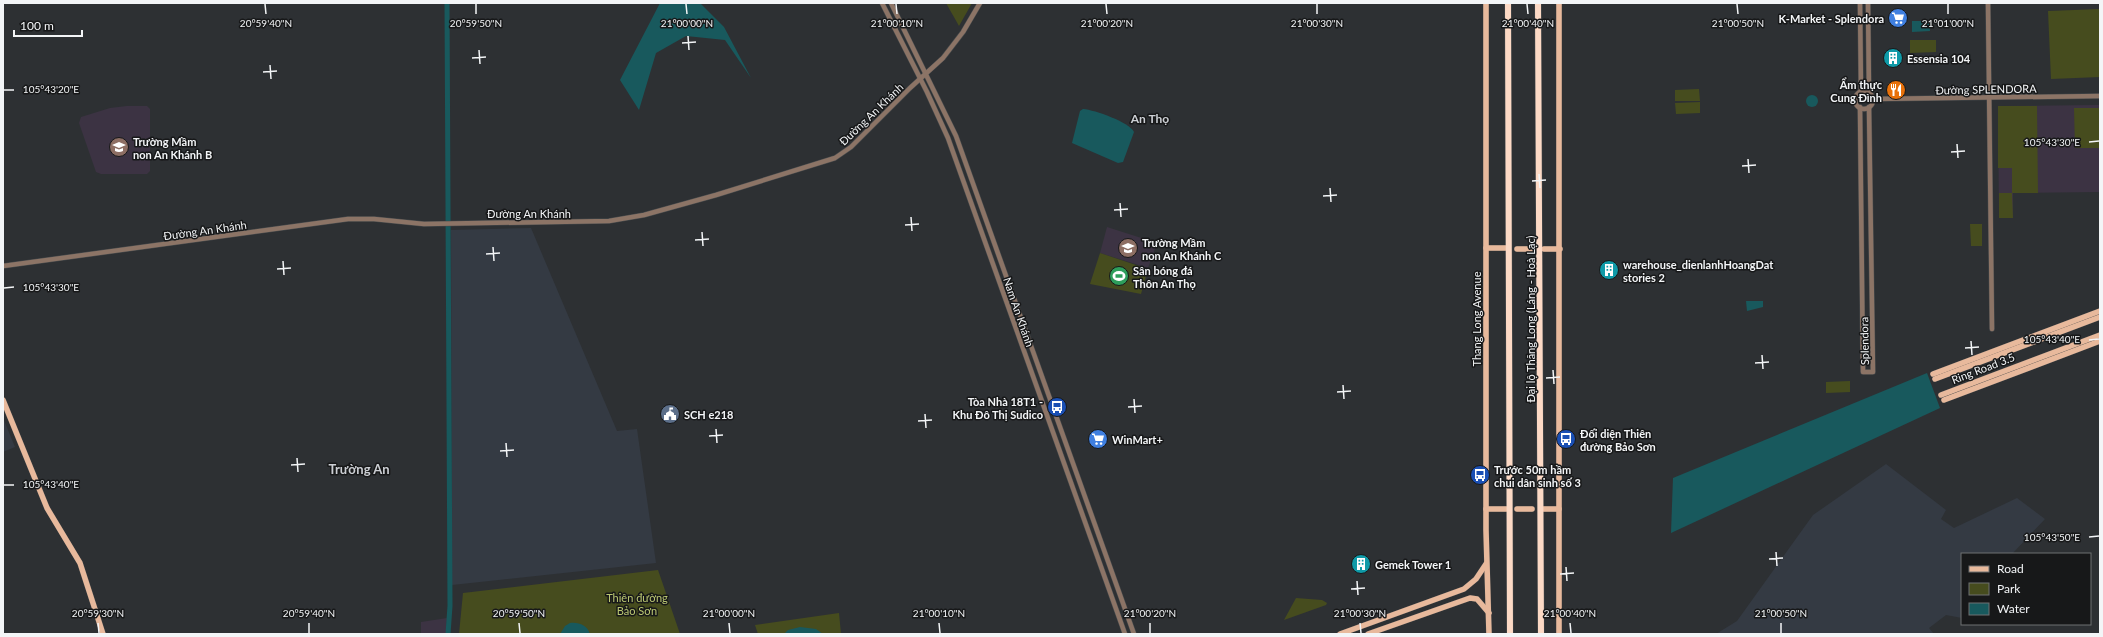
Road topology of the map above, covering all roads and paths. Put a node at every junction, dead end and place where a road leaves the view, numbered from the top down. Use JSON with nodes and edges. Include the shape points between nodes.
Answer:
{"nodes":[{"id":1,"x":882,"y":3,"type":"edge"},
{"id":2,"x":891,"y":3,"type":"edge"},
{"id":3,"x":980,"y":3,"type":"edge"},
{"id":4,"x":1486,"y":3,"type":"edge"},
{"id":5,"x":1508,"y":3,"type":"edge"},
{"id":6,"x":1538,"y":3,"type":"edge"},
{"id":7,"x":1559,"y":3,"type":"edge"},
{"id":8,"x":1860,"y":3,"type":"edge"},
{"id":9,"x":1868,"y":3,"type":"edge"},
{"id":10,"x":1988,"y":3,"type":"edge"},
{"id":11,"x":927,"y":73,"type":"junction"},
{"id":12,"x":920,"y":78,"type":"junction"},
{"id":13,"x":1861,"y":91,"type":"junction"},
{"id":14,"x":1869,"y":92,"type":"junction"},
{"id":15,"x":2100,"y":96,"type":"edge"},
{"id":16,"x":1989,"y":98,"type":"junction"},
{"id":17,"x":1873,"y":99,"type":"junction"},
{"id":18,"x":1860,"y":107,"type":"junction"},
{"id":19,"x":1869,"y":107,"type":"junction"},
{"id":20,"x":1486,"y":248,"type":"junction"},
{"id":21,"x":1507,"y":248,"type":"dead end"},
{"id":22,"x":1517,"y":249,"type":"dead end"},
{"id":23,"x":1533,"y":249,"type":"dead end"},
{"id":24,"x":1544,"y":249,"type":"dead end"},
{"id":25,"x":1560,"y":249,"type":"junction"},
{"id":26,"x":3,"y":266,"type":"edge"},
{"id":27,"x":1006,"y":277,"type":"junction"},
{"id":28,"x":998,"y":278,"type":"junction"},
{"id":29,"x":2100,"y":311,"type":"edge"},
{"id":30,"x":2100,"y":317,"type":"edge"},
{"id":31,"x":1992,"y":329,"type":"dead end"},
{"id":32,"x":2100,"y":335,"type":"edge"},
{"id":33,"x":2100,"y":341,"type":"edge"},
{"id":34,"x":3,"y":400,"type":"edge"},
{"id":35,"x":1486,"y":509,"type":"junction"},
{"id":36,"x":1509,"y":509,"type":"dead end"},
{"id":37,"x":1517,"y":509,"type":"dead end"},
{"id":38,"x":1532,"y":509,"type":"dead end"},
{"id":39,"x":1543,"y":509,"type":"dead end"},
{"id":40,"x":1559,"y":509,"type":"junction"},
{"id":41,"x":1486,"y":563,"type":"junction"},
{"id":42,"x":1489,"y":613,"type":"junction"},
{"id":43,"x":103,"y":634,"type":"edge"},
{"id":44,"x":1125,"y":634,"type":"edge"},
{"id":45,"x":1134,"y":634,"type":"edge"},
{"id":46,"x":1340,"y":634,"type":"edge"},
{"id":47,"x":1368,"y":634,"type":"edge"},
{"id":48,"x":1489,"y":634,"type":"edge"},
{"id":49,"x":1510,"y":634,"type":"edge"},
{"id":50,"x":1541,"y":634,"type":"edge"},
{"id":51,"x":1559,"y":634,"type":"edge"}],
"edges":[{"from":1,"to":12,"type":"street","name":"Nam An Khánh"},
{"from":2,"to":11,"type":"street","name":"Nam An Khánh"},
{"from":3,"to":11,"type":"street","name":"Đường An Khánh","via":[[963,32],[943,58]]},
{"from":4,"to":20,"type":"main road","name":"Thang Long Avenue"},
{"from":5,"to":49,"type":"highway","name":"Đại lộ Thăng Long (Láng - Hoà Lạc)"},
{"from":6,"to":50,"type":"highway","name":"Đại lộ Thăng Long (Láng - Hoà Lạc)"},
{"from":7,"to":25,"type":"main road"},
{"from":8,"to":13,"type":"street"},
{"from":9,"to":14,"type":"street"},
{"from":10,"to":16,"type":"street"},
{"from":11,"to":12,"type":"street","name":"Đường An Khánh"},
{"from":11,"to":27,"type":"street","name":"Nam An Khánh","via":[[956,136]]},
{"from":12,"to":26,"type":"street","name":"Đường An Khánh","via":[[843,154],[793,172],[656,212],[609,221],[424,224],[355,219]]},
{"from":12,"to":28,"type":"street","name":"Nam An Khánh","via":[[948,138]]},
{"from":13,"to":14,"type":"street"},
{"from":13,"to":18,"type":"street","via":[[1856,98],[1856,103]]},
{"from":14,"to":17,"type":"street"},
{"from":15,"to":16,"type":"street","name":"Đường SPLENDORA"},
{"from":16,"to":17,"type":"street","name":"Đường SPLENDORA"},
{"from":16,"to":31,"type":"street"},
{"from":17,"to":19,"type":"street"},
{"from":18,"to":19,"type":"street"},
{"from":18,"to":19,"type":"street","name":"Splendora","via":[[1863,372],[1873,372]]},
{"from":20,"to":21,"type":"main road"},
{"from":20,"to":35,"type":"main road","name":"Thang Long Avenue"},
{"from":22,"to":23,"type":"main road"},
{"from":24,"to":25,"type":"main road"},
{"from":25,"to":40,"type":"main road"},
{"from":27,"to":28,"type":"street"},
{"from":27,"to":45,"type":"street","name":"Nam An Khánh"},
{"from":28,"to":44,"type":"street","name":"Nam An Khánh"},
{"from":29,"to":30,"type":"main road","name":"Ring Road 3.5","via":[[1934,376]]},
{"from":32,"to":33,"type":"main road","name":"Ring Road 3.5","via":[[1942,397]]},
{"from":34,"to":43,"type":"main road","via":[[47,508],[80,563]]},
{"from":35,"to":36,"type":"main road"},
{"from":35,"to":41,"type":"main road","name":"Thang Long Avenue"},
{"from":37,"to":38,"type":"main road"},
{"from":39,"to":40,"type":"main road"},
{"from":40,"to":51,"type":"main road"},
{"from":41,"to":42,"type":"main road","name":"Thang Long Avenue"},
{"from":41,"to":46,"type":"main road","via":[[1476,579],[1464,589]]},
{"from":42,"to":47,"type":"main road","via":[[1480,602],[1470,598]]},
{"from":42,"to":48,"type":"main road","name":"Thang Long Avenue"}]}
